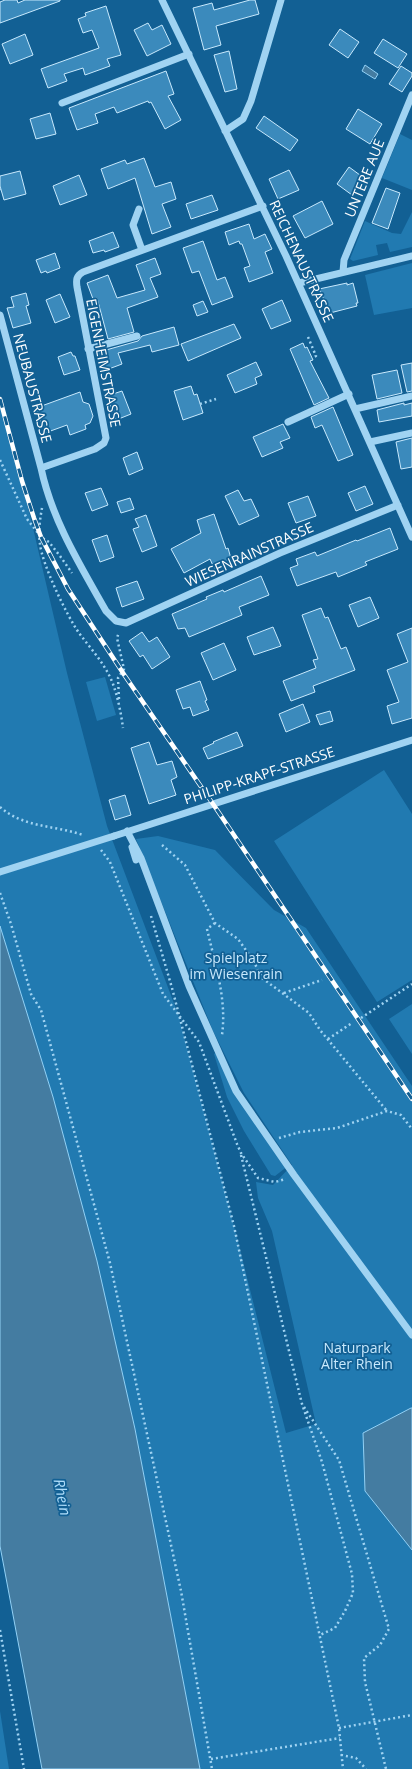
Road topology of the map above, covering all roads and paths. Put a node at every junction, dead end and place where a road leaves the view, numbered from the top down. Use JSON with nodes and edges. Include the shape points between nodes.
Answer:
{"nodes":[{"id":1,"x":162,"y":0,"type":"edge"},
{"id":2,"x":282,"y":0,"type":"edge"},
{"id":3,"x":189,"y":54,"type":"junction"},
{"id":4,"x":412,"y":95,"type":"edge"},
{"id":5,"x":62,"y":103,"type":"dead end"},
{"id":6,"x":225,"y":131,"type":"junction"},
{"id":7,"x":263,"y":206,"type":"junction"},
{"id":8,"x":139,"y":209,"type":"dead end"},
{"id":9,"x":142,"y":250,"type":"junction"},
{"id":10,"x":412,"y":256,"type":"edge"},
{"id":11,"x":343,"y":272,"type":"junction"},
{"id":12,"x":298,"y":283,"type":"junction"},
{"id":13,"x":0,"y":315,"type":"edge"},
{"id":14,"x":137,"y":336,"type":"dead end"},
{"id":15,"x":308,"y":337,"type":"dead end"},
{"id":16,"x":88,"y":349,"type":"junction"},
{"id":17,"x":312,"y":358,"type":"dead end"},
{"id":18,"x":349,"y":394,"type":"junction"},
{"id":19,"x":412,"y":396,"type":"edge"},
{"id":20,"x":216,"y":399,"type":"dead end"},
{"id":21,"x":200,"y":404,"type":"dead end"},
{"id":22,"x":355,"y":409,"type":"junction"},
{"id":23,"x":288,"y":422,"type":"dead end"},
{"id":24,"x":412,"y":433,"type":"edge"},
{"id":25,"x":370,"y":442,"type":"junction"},
{"id":26,"x":0,"y":460,"type":"edge"},
{"id":27,"x":41,"y":468,"type":"junction"},
{"id":28,"x":46,"y":494,"type":"junction"},
{"id":29,"x":398,"y":505,"type":"junction"},
{"id":30,"x":411,"y":532,"type":"edge"},
{"id":31,"x":40,"y":537,"type":"junction"},
{"id":32,"x":73,"y":574,"type":"dead end"},
{"id":33,"x":119,"y":632,"type":"dead end"},
{"id":34,"x":119,"y":704,"type":"junction"},
{"id":35,"x":124,"y":728,"type":"dead end"},
{"id":36,"x":412,"y":740,"type":"edge"},
{"id":37,"x":0,"y":807,"type":"edge"},
{"id":38,"x":127,"y":831,"type":"junction"},
{"id":39,"x":89,"y":840,"type":"dead end"},
{"id":40,"x":95,"y":845,"type":"dead end"},
{"id":41,"x":162,"y":845,"type":"dead end"},
{"id":42,"x":136,"y":860,"type":"dead end"},
{"id":43,"x":0,"y":872,"type":"edge"},
{"id":44,"x":0,"y":893,"type":"edge"},
{"id":45,"x":149,"y":910,"type":"dead end"},
{"id":46,"x":215,"y":923,"type":"junction"},
{"id":47,"x":322,"y":980,"type":"dead end"},
{"id":48,"x":412,"y":984,"type":"edge"},
{"id":49,"x":284,"y":993,"type":"junction"},
{"id":50,"x":178,"y":1014,"type":"junction"},
{"id":51,"x":361,"y":1018,"type":"dead end"},
{"id":52,"x":352,"y":1023,"type":"dead end"},
{"id":53,"x":328,"y":1039,"type":"junction"},
{"id":54,"x":216,"y":1048,"type":"junction"},
{"id":55,"x":387,"y":1111,"type":"junction"},
{"id":56,"x":412,"y":1129,"type":"edge"},
{"id":57,"x":271,"y":1141,"type":"junction"},
{"id":58,"x":241,"y":1153,"type":"junction"},
{"id":59,"x":294,"y":1175,"type":"junction"},
{"id":60,"x":412,"y":1335,"type":"edge"},
{"id":61,"x":302,"y":1404,"type":"junction"},
{"id":62,"x":0,"y":1630,"type":"edge"},
{"id":63,"x":320,"y":1635,"type":"junction"},
{"id":64,"x":412,"y":1715,"type":"edge"},
{"id":65,"x":375,"y":1722,"type":"junction"},
{"id":66,"x":339,"y":1728,"type":"junction"},
{"id":67,"x":340,"y":1738,"type":"junction"},
{"id":68,"x":341,"y":1755,"type":"junction"},
{"id":69,"x":210,"y":1759,"type":"junction"},
{"id":70,"x":24,"y":1769,"type":"edge"},
{"id":71,"x":212,"y":1769,"type":"edge"},
{"id":72,"x":343,"y":1769,"type":"edge"},
{"id":73,"x":366,"y":1769,"type":"edge"},
{"id":74,"x":386,"y":1769,"type":"edge"}],
"edges":[{"from":1,"to":3,"type":"street","name":"REICHENAUSTRASSE"},
{"from":2,"to":6,"type":"street","via":[[251,101],[242,119]]},
{"from":3,"to":5,"type":"street"},
{"from":3,"to":6,"type":"street","name":"REICHENAUSTRASSE"},
{"from":4,"to":11,"type":"street","name":"UNTERE AUE","via":[[344,260]]},
{"from":6,"to":7,"type":"street","name":"REICHENAUSTRASSE"},
{"from":7,"to":9,"type":"street","name":"EIGENHEIMSTRASSE"},
{"from":7,"to":12,"type":"street","name":"REICHENAUSTRASSE"},
{"from":8,"to":9,"type":"street","via":[[133,225]]},
{"from":9,"to":16,"type":"street","name":"EIGENHEIMSTRASSE","via":[[78,275],[76,280]]},
{"from":10,"to":11,"type":"street"},
{"from":11,"to":12,"type":"street"},
{"from":12,"to":18,"type":"street","name":"REICHENAUSTRASSE"},
{"from":13,"to":27,"type":"street","name":"NEUBAUSTRASSE"},
{"from":14,"to":16,"type":"street"},
{"from":15,"to":17,"type":"path","via":[[316,356]]},
{"from":16,"to":27,"type":"street","name":"EIGENHEIMSTRASSE","via":[[106,438],[104,443],[95,449]]},
{"from":18,"to":22,"type":"street","name":"REICHENAUSTRASSE"},
{"from":18,"to":23,"type":"street"},
{"from":19,"to":22,"type":"street"},
{"from":20,"to":21,"type":"path"},
{"from":22,"to":25,"type":"street","name":"REICHENAUSTRASSE"},
{"from":24,"to":25,"type":"street"},
{"from":25,"to":29,"type":"street","name":"REICHENAUSTRASSE"},
{"from":26,"to":31,"type":"path","via":[[27,519]]},
{"from":27,"to":28,"type":"street"},
{"from":28,"to":29,"type":"street","name":"WIESENRAINSTRASSE","via":[[74,554],[111,617],[122,623],[280,553]]},
{"from":28,"to":31,"type":"path","via":[[39,526]]},
{"from":29,"to":30,"type":"street","name":"REICHENAUSTRASSE"},
{"from":31,"to":32,"type":"path","via":[[49,542]]},
{"from":31,"to":34,"type":"path","via":[[41,551],[60,600],[78,632],[102,664]]},
{"from":33,"to":34,"type":"path","via":[[117,638],[124,669],[118,678]]},
{"from":34,"to":35,"type":"path"},
{"from":36,"to":38,"type":"street","name":"PHILIPP-KRAPF-STRASSE"},
{"from":37,"to":39,"type":"path","via":[[24,822],[73,832]]},
{"from":38,"to":42,"type":"street"},
{"from":38,"to":43,"type":"street","name":"PHILIPP-KRAPF-STRASSE","bridge":true},
{"from":38,"to":54,"type":"street","via":[[141,858],[189,986]]},
{"from":40,"to":50,"type":"path","via":[[110,862],[163,994]]},
{"from":41,"to":46,"type":"path","via":[[185,865]]},
{"from":44,"to":69,"type":"path","via":[[31,994],[41,1010],[110,1263],[181,1591]]},
{"from":45,"to":50,"type":"path"},
{"from":46,"to":49,"type":"path","via":[[238,939],[262,978]]},
{"from":46,"to":54,"type":"path","via":[[207,929],[222,993],[224,1020],[222,1038]]},
{"from":47,"to":49,"type":"path"},
{"from":48,"to":51,"type":"path"},
{"from":49,"to":53,"type":"path","via":[[309,1013]]},
{"from":50,"to":58,"type":"path","via":[[199,1042]]},
{"from":50,"to":63,"type":"path","via":[[234,1226]]},
{"from":52,"to":53,"type":"path"},
{"from":53,"to":55,"type":"path"},
{"from":54,"to":57,"type":"street","via":[[236,1091]]},
{"from":55,"to":56,"type":"path","via":[[401,1115]]},
{"from":55,"to":57,"type":"path","via":[[338,1128],[300,1132]]},
{"from":57,"to":59,"type":"street"},
{"from":58,"to":59,"type":"path","via":[[258,1178],[275,1182]]},
{"from":58,"to":61,"type":"path"},
{"from":59,"to":60,"type":"street"},
{"from":61,"to":63,"type":"path","via":[[322,1462],[352,1574],[353,1593],[345,1611],[336,1628]]},
{"from":61,"to":65,"type":"path","via":[[339,1460],[388,1629],[380,1645],[364,1658],[365,1682]]},
{"from":62,"to":70,"type":"path"},
{"from":63,"to":66,"type":"path"},
{"from":64,"to":65,"type":"path"},
{"from":65,"to":66,"type":"path"},
{"from":65,"to":74,"type":"path"},
{"from":66,"to":67,"type":"path"},
{"from":67,"to":68,"type":"path"},
{"from":67,"to":69,"type":"path"},
{"from":68,"to":72,"type":"path"},
{"from":68,"to":73,"type":"path","via":[[356,1758]]},
{"from":69,"to":71,"type":"path"}]}
